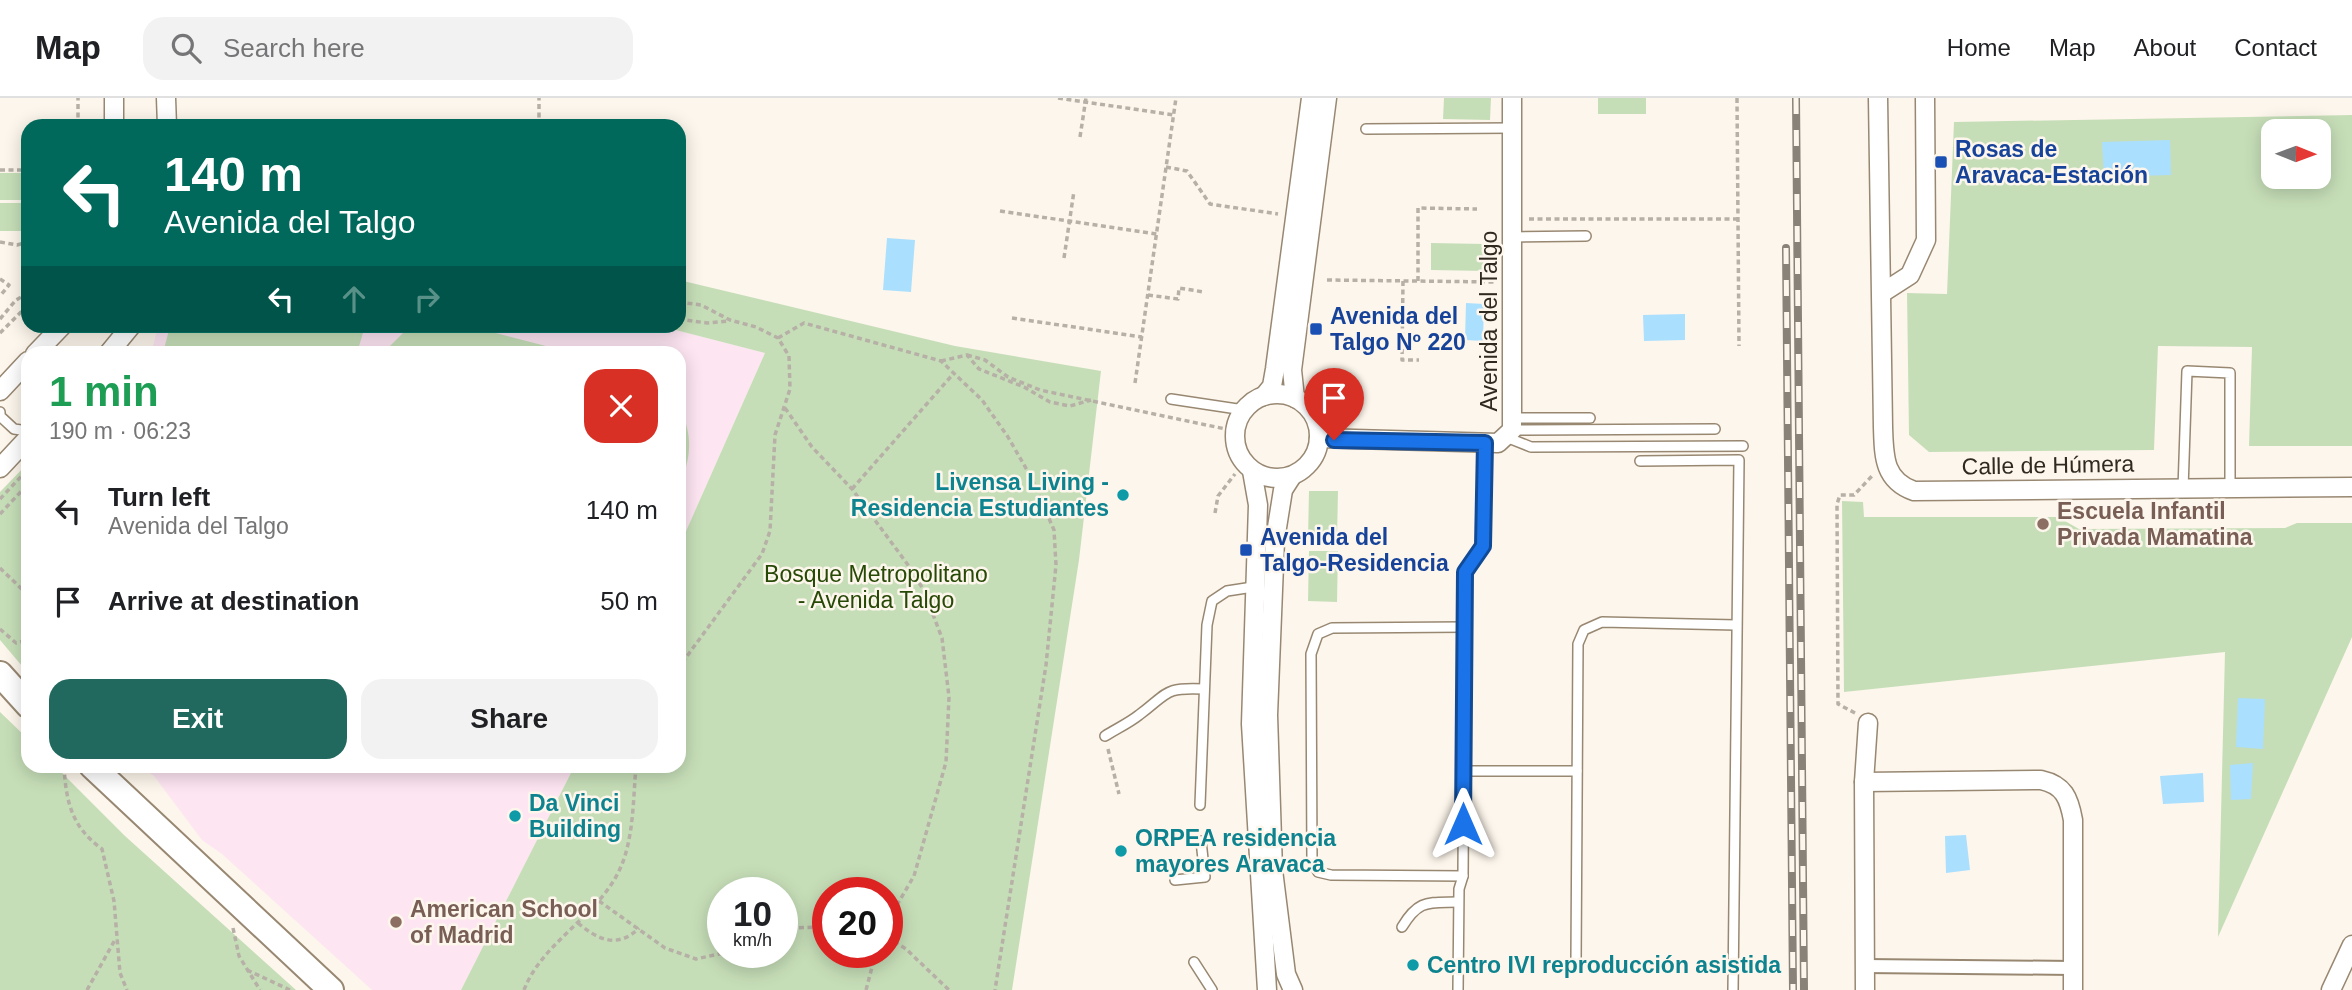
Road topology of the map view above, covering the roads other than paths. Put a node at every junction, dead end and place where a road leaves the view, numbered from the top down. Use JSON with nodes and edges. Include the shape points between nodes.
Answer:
{"nodes":[{"id":1,"x":114,"y":98,"type":"edge"},
{"id":2,"x":166,"y":98,"type":"edge"},
{"id":3,"x":1311,"y":98,"type":"edge"},
{"id":4,"x":1328,"y":98,"type":"edge"},
{"id":5,"x":1512,"y":98,"type":"edge"},
{"id":6,"x":1878,"y":98,"type":"edge"},
{"id":7,"x":1925,"y":98,"type":"edge"},
{"id":8,"x":114,"y":119,"type":"edge"},
{"id":9,"x":167,"y":119,"type":"edge"},
{"id":10,"x":1513,"y":128,"type":"junction"},
{"id":11,"x":1366,"y":129,"type":"dead end"},
{"id":12,"x":1586,"y":236,"type":"dead end"},
{"id":13,"x":1513,"y":237,"type":"junction"},
{"id":14,"x":1882,"y":293,"type":"junction"},
{"id":15,"x":55,"y":333,"type":"edge"},
{"id":16,"x":43,"y":346,"type":"edge"},
{"id":17,"x":21,"y":368,"type":"edge"},
{"id":18,"x":0,"y":390,"type":"edge"},
{"id":19,"x":1264,"y":396,"type":"junction"},
{"id":20,"x":1295,"y":398,"type":"junction"},
{"id":21,"x":1171,"y":399,"type":"dead end"},
{"id":22,"x":1244,"y":410,"type":"junction"},
{"id":23,"x":0,"y":412,"type":"edge"},
{"id":24,"x":1590,"y":418,"type":"dead end"},
{"id":25,"x":1511,"y":428,"type":"junction"},
{"id":26,"x":1715,"y":429,"type":"dead end"},
{"id":27,"x":21,"y":430,"type":"edge"},
{"id":28,"x":1319,"y":438,"type":"junction"},
{"id":29,"x":1485,"y":443,"type":"junction"},
{"id":30,"x":21,"y":446,"type":"edge"},
{"id":31,"x":1743,"y":446,"type":"dead end"},
{"id":32,"x":1640,"y":461,"type":"dead end"},
{"id":33,"x":0,"y":468,"type":"edge"},
{"id":34,"x":1252,"y":471,"type":"junction"},
{"id":35,"x":1292,"y":476,"type":"junction"},
{"id":36,"x":2352,"y":487,"type":"edge"},
{"id":37,"x":2230,"y":488,"type":"junction"},
{"id":38,"x":2183,"y":489,"type":"junction"},
{"id":39,"x":1253,"y":587,"type":"junction"},
{"id":40,"x":1736,"y":625,"type":"junction"},
{"id":41,"x":1465,"y":627,"type":"junction"},
{"id":42,"x":0,"y":674,"type":"edge"},
{"id":43,"x":21,"y":683,"type":"edge"},
{"id":44,"x":0,"y":687,"type":"edge"},
{"id":45,"x":1204,"y":689,"type":"junction"},
{"id":46,"x":21,"y":699,"type":"edge"},
{"id":47,"x":21,"y":702,"type":"edge"},
{"id":48,"x":1868,"y":723,"type":"dead end"},
{"id":49,"x":1105,"y":736,"type":"road end"},
{"id":50,"x":1464,"y":771,"type":"junction"},
{"id":51,"x":1577,"y":771,"type":"junction"},
{"id":52,"x":99,"y":773,"type":"edge"},
{"id":53,"x":108,"y":773,"type":"edge"},
{"id":54,"x":1864,"y":782,"type":"junction"},
{"id":55,"x":122,"y":795,"type":"junction"},
{"id":56,"x":1200,"y":806,"type":"dead end"},
{"id":57,"x":1200,"y":841,"type":"dead end"},
{"id":58,"x":1463,"y":876,"type":"junction"},
{"id":59,"x":1175,"y":880,"type":"dead end"},
{"id":60,"x":1458,"y":902,"type":"junction"},
{"id":61,"x":1402,"y":927,"type":"dead end"},
{"id":62,"x":2352,"y":945,"type":"edge"},
{"id":63,"x":1194,"y":962,"type":"dead end"},
{"id":64,"x":1576,"y":962,"type":"dead end"},
{"id":65,"x":1865,"y":966,"type":"junction"},
{"id":66,"x":2072,"y":968,"type":"junction"},
{"id":67,"x":331,"y":990,"type":"edge"},
{"id":68,"x":1212,"y":990,"type":"edge"},
{"id":69,"x":1267,"y":990,"type":"edge"},
{"id":70,"x":1293,"y":990,"type":"edge"},
{"id":71,"x":1458,"y":990,"type":"edge"},
{"id":72,"x":1732,"y":990,"type":"edge"},
{"id":73,"x":1865,"y":990,"type":"edge"},
{"id":74,"x":2073,"y":990,"type":"edge"},
{"id":75,"x":2331,"y":990,"type":"edge"}],
"edges":[{"from":1,"to":8,"type":"street"},
{"from":2,"to":9,"type":"street"},
{"from":3,"to":19,"type":"street","via":[[1275,369],[1272,386]]},
{"from":4,"to":20,"type":"street","via":[[1292,370]]},
{"from":5,"to":10,"type":"street","name":"Avenida del Talgo"},
{"from":6,"to":14,"type":"street"},
{"from":7,"to":14,"type":"street","via":[[1926,240],[1910,275]]},
{"from":10,"to":11,"type":"lane"},
{"from":10,"to":13,"type":"street","name":"Avenida del Talgo"},
{"from":12,"to":13,"type":"lane"},
{"from":13,"to":25,"type":"street","name":"Avenida del Talgo"},
{"from":14,"to":38,"type":"street","name":"Calle de Húmera","via":[[1885,463],[1895,481],[1914,491]]},
{"from":15,"to":16,"type":"street"},
{"from":17,"to":18,"type":"street"},
{"from":19,"to":20,"type":"street"},
{"from":19,"to":22,"type":"street"},
{"from":20,"to":28,"type":"street","via":[[1313,414]]},
{"from":21,"to":22,"type":"lane"},
{"from":22,"to":34,"type":"street","via":[[1236,431],[1238,453]]},
{"from":23,"to":27,"type":"lane","via":[[14,429]]},
{"from":24,"to":25,"type":"lane"},
{"from":25,"to":26,"type":"lane"},
{"from":25,"to":29,"type":"street","name":"Avenida del Talgo","via":[[1498,443]]},
{"from":25,"to":31,"type":"lane","via":[[1531,447]]},
{"from":28,"to":29,"type":"street","name":"Avenida del Talgo"},
{"from":28,"to":35,"type":"street","via":[[1311,461]]},
{"from":29,"to":41,"type":"lane","via":[[1483,546],[1465,572]]},
{"from":30,"to":33,"type":"street"},
{"from":32,"to":40,"type":"lane","via":[[1739,460]]},
{"from":34,"to":35,"type":"street","via":[[1278,479]]},
{"from":34,"to":39,"type":"street","via":[[1258,505]]},
{"from":35,"to":70,"type":"street","via":[[1283,490],[1275,540],[1268,715],[1273,870],[1286,974]]},
{"from":36,"to":37,"type":"street","name":"Calle de Húmera"},
{"from":37,"to":38,"type":"street","name":"Calle de Húmera"},
{"from":37,"to":38,"type":"lane","via":[[2230,373],[2187,371]]},
{"from":39,"to":45,"type":"lane","via":[[1227,591],[1212,601]]},
{"from":39,"to":69,"type":"street","via":[[1251,724]]},
{"from":40,"to":51,"type":"lane","via":[[1602,622],[1584,630],[1578,644]]},
{"from":40,"to":72,"type":"lane"},
{"from":41,"to":50,"type":"lane"},
{"from":41,"to":58,"type":"lane","via":[[1332,628],[1318,634],[1311,654],[1312,861],[1318,872],[1331,876]]},
{"from":42,"to":43,"type":"lane"},
{"from":42,"to":46,"type":"main road"},
{"from":44,"to":47,"type":"main road"},
{"from":45,"to":49,"type":"lane","via":[[1166,691],[1140,715]]},
{"from":45,"to":56,"type":"lane"},
{"from":48,"to":54,"type":"street"},
{"from":50,"to":51,"type":"lane"},
{"from":50,"to":58,"type":"lane"},
{"from":51,"to":64,"type":"lane"},
{"from":52,"to":55,"type":"main road"},
{"from":53,"to":55,"type":"lane"},
{"from":54,"to":65,"type":"street"},
{"from":54,"to":66,"type":"street","via":[[2041,780],[2062,789],[2073,820]]},
{"from":55,"to":67,"type":"main road"},
{"from":57,"to":59,"type":"lane","via":[[1205,877]]},
{"from":58,"to":60,"type":"lane"},
{"from":60,"to":61,"type":"lane","via":[[1427,903],[1413,909]]},
{"from":60,"to":71,"type":"lane"},
{"from":62,"to":75,"type":"street"},
{"from":63,"to":68,"type":"lane"},
{"from":65,"to":66,"type":"street"},
{"from":65,"to":73,"type":"street"},
{"from":66,"to":74,"type":"street"}]}
